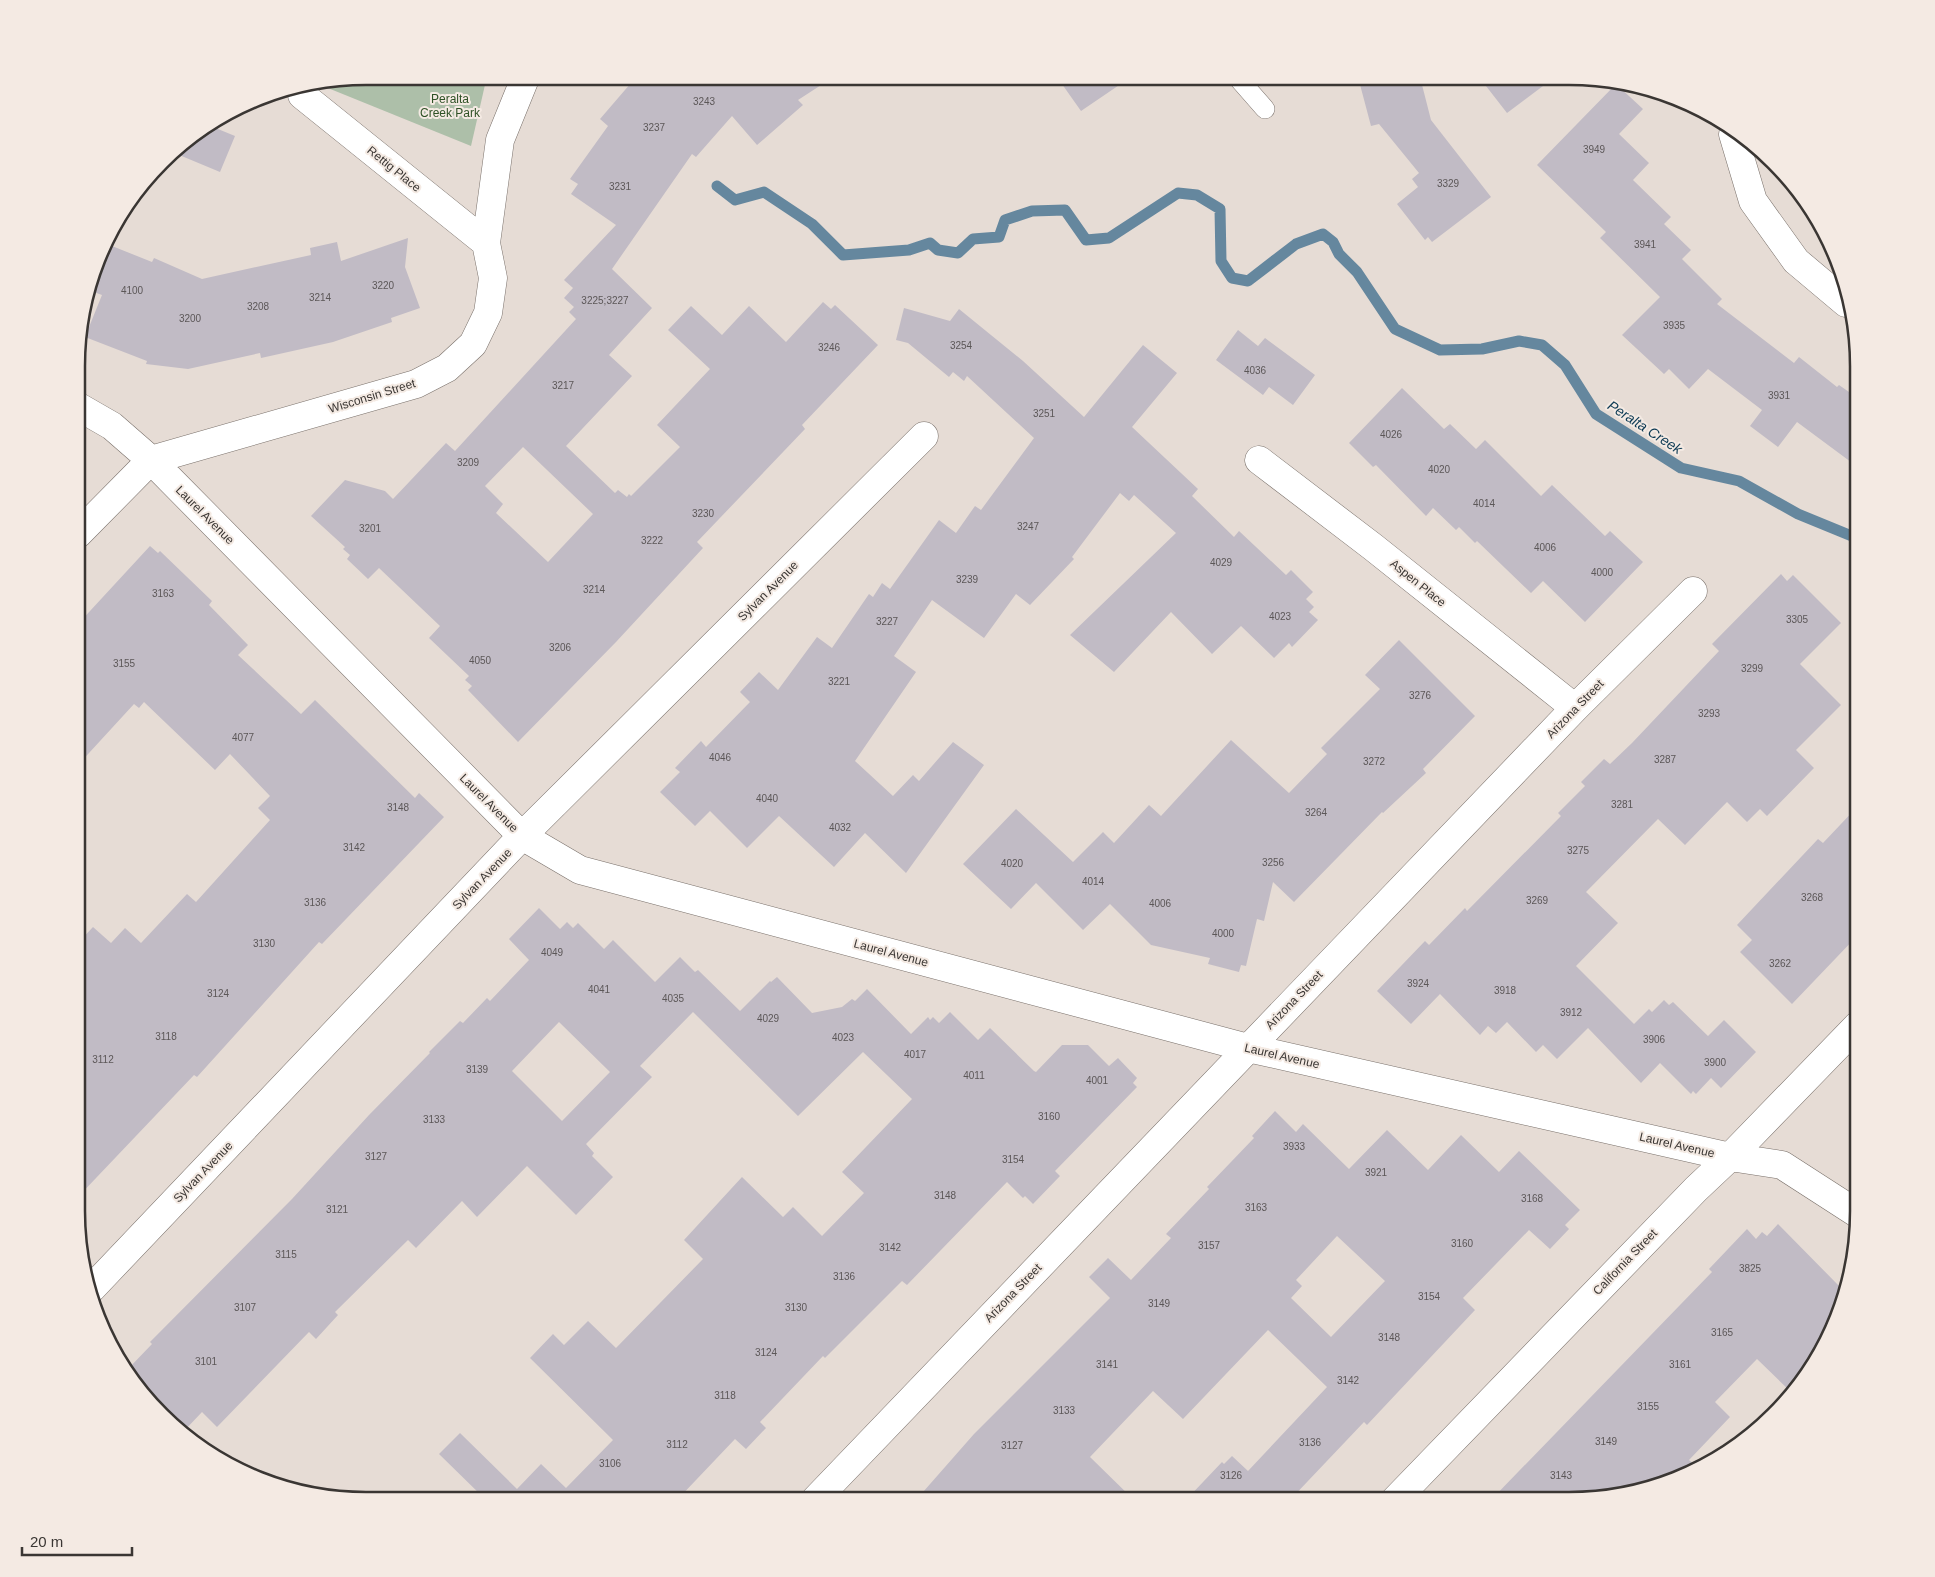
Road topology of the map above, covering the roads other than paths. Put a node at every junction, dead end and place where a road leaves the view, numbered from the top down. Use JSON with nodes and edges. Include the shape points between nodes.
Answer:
{"nodes":[{"id":1,"x":522,"y":85,"type":"edge"},
{"id":2,"x":1244,"y":85,"type":"edge"},
{"id":3,"x":302,"y":95,"type":"dead end"},
{"id":4,"x":1265,"y":109,"type":"dead end"},
{"id":5,"x":1734,"y":139,"type":"edge"},
{"id":6,"x":486,"y":242,"type":"junction"},
{"id":7,"x":1841,"y":299,"type":"edge"},
{"id":8,"x":85,"y":410,"type":"edge"},
{"id":9,"x":924,"y":436,"type":"dead end"},
{"id":10,"x":151,"y":460,"type":"junction"},
{"id":11,"x":1259,"y":460,"type":"dead end"},
{"id":12,"x":85,"y":527,"type":"edge"},
{"id":13,"x":1693,"y":591,"type":"dead end"},
{"id":14,"x":1576,"y":708,"type":"junction"},
{"id":15,"x":522,"y":836,"type":"junction"},
{"id":16,"x":1850,"y":1033,"type":"edge"},
{"id":17,"x":1248,"y":1048,"type":"junction"},
{"id":18,"x":1730,"y":1157,"type":"junction"},
{"id":19,"x":1850,"y":1209,"type":"edge"},
{"id":20,"x":95,"y":1284,"type":"edge"},
{"id":21,"x":823,"y":1492,"type":"edge"},
{"id":22,"x":1403,"y":1492,"type":"edge"}],
"edges":[{"from":1,"to":6,"type":"street","name":"Wisconsin Street","via":[[500,140]]},
{"from":2,"to":4,"type":"lane"},
{"from":3,"to":6,"type":"street","name":"Rettig Place"},
{"from":5,"to":7,"type":"street","via":[[1753,201],[1796,260]]},
{"from":6,"to":10,"type":"street","name":"Wisconsin Street","via":[[493,278],[488,313],[473,344],[447,368],[416,384]]},
{"from":8,"to":10,"type":"street","name":"Laurel Avenue","via":[[112,426]]},
{"from":9,"to":15,"type":"street","name":"Sylvan Avenue"},
{"from":10,"to":12,"type":"street","name":"Wisconsin Street"},
{"from":10,"to":15,"type":"street","name":"Laurel Avenue"},
{"from":11,"to":14,"type":"street","name":"Aspen Place"},
{"from":13,"to":14,"type":"street","name":"Arizona Street"},
{"from":14,"to":17,"type":"street","name":"Arizona Street"},
{"from":15,"to":17,"type":"street","name":"Laurel Avenue","via":[[580,870]]},
{"from":15,"to":20,"type":"street","name":"Sylvan Avenue"},
{"from":16,"to":18,"type":"street","name":"California Street"},
{"from":17,"to":18,"type":"street","name":"Laurel Avenue"},
{"from":17,"to":21,"type":"street","name":"Arizona Street"},
{"from":18,"to":19,"type":"street","name":"Laurel Avenue","via":[[1782,1165]]},
{"from":18,"to":22,"type":"street","name":"California Street"}]}
